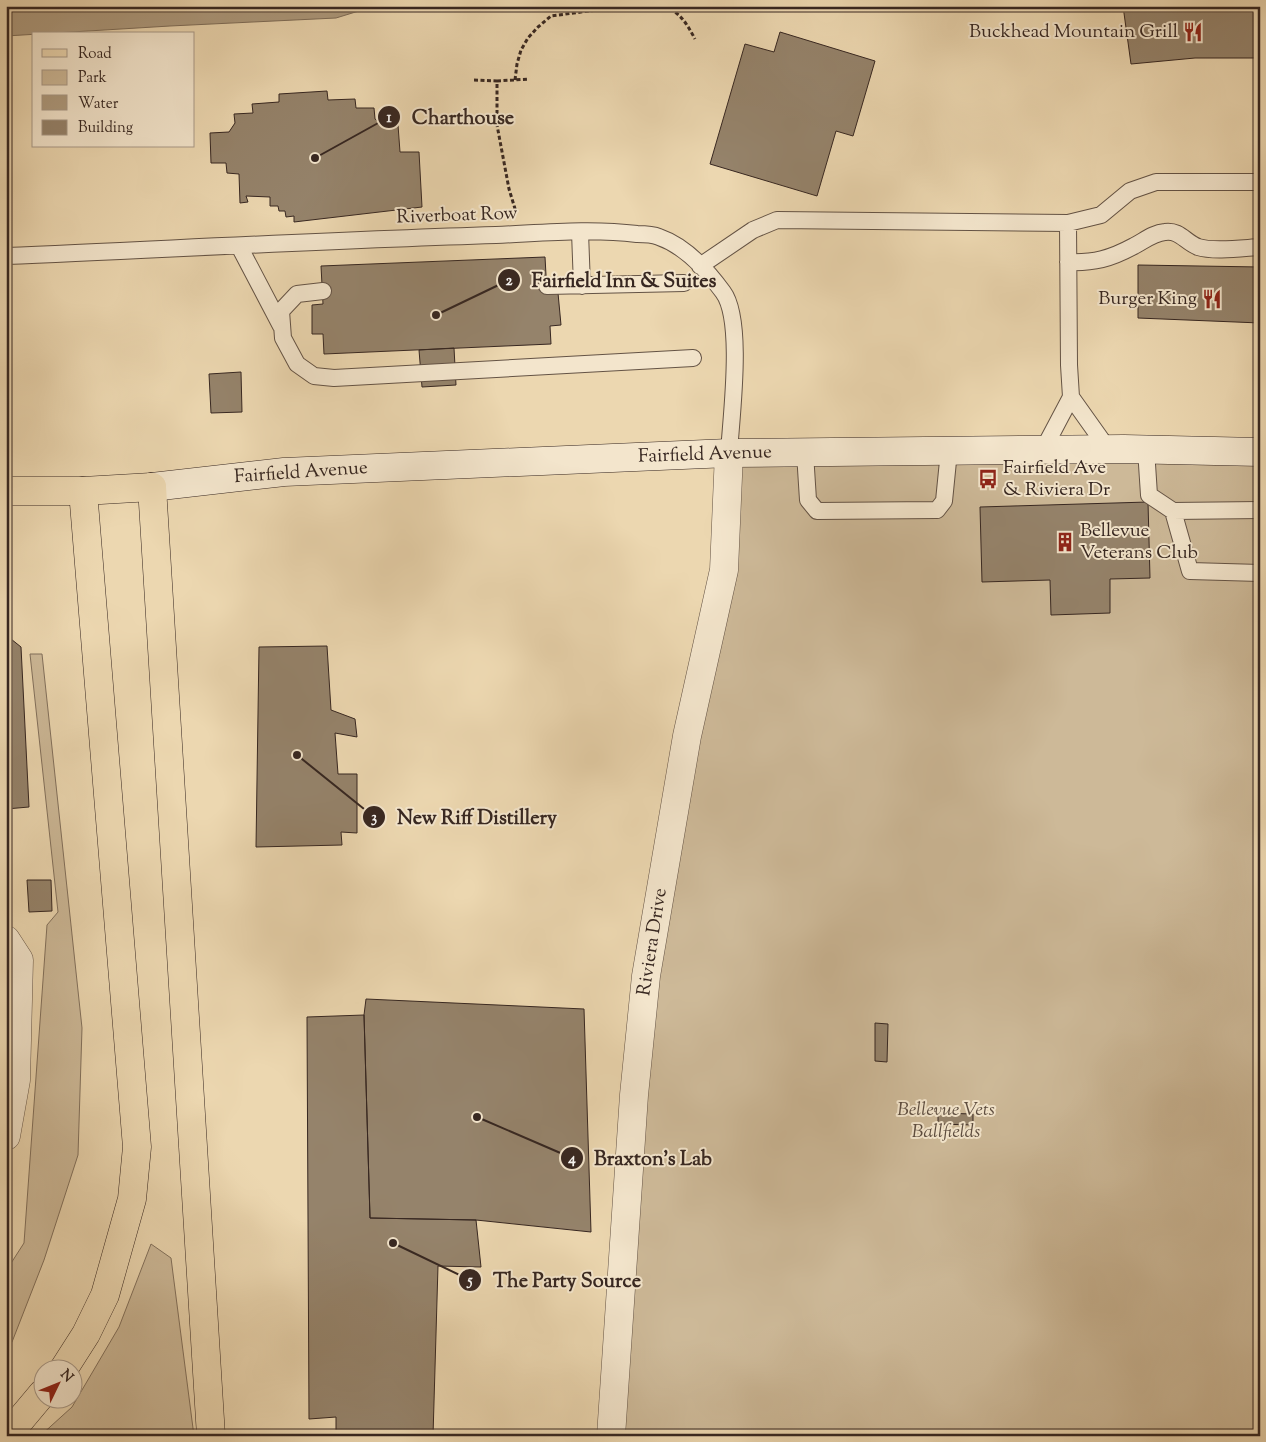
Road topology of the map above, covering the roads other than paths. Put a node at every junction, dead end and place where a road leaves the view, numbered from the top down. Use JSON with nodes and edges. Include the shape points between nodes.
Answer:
{"nodes":[{"id":1,"x":1260,"y":182,"type":"edge"},
{"id":2,"x":1068,"y":223,"type":"junction"},
{"id":3,"x":580,"y":232,"type":"junction"},
{"id":4,"x":239,"y":246,"type":"junction"},
{"id":5,"x":1260,"y":248,"type":"edge"},
{"id":6,"x":6,"y":256,"type":"edge"},
{"id":7,"x":1068,"y":262,"type":"junction"},
{"id":8,"x":700,"y":266,"type":"junction"},
{"id":9,"x":684,"y":283,"type":"dead end"},
{"id":10,"x":547,"y":286,"type":"dead end"},
{"id":11,"x":582,"y":286,"type":"junction"},
{"id":12,"x":323,"y":291,"type":"dead end"},
{"id":13,"x":282,"y":329,"type":"junction"},
{"id":14,"x":693,"y":358,"type":"dead end"},
{"id":15,"x":1071,"y":396,"type":"junction"},
{"id":16,"x":1126,"y":449,"type":"junction"},
{"id":17,"x":1043,"y":450,"type":"junction"},
{"id":18,"x":949,"y":451,"type":"junction"},
{"id":19,"x":805,"y":452,"type":"junction"},
{"id":20,"x":1260,"y":452,"type":"edge"},
{"id":21,"x":729,"y":453,"type":"junction"},
{"id":22,"x":152,"y":487,"type":"junction"},
{"id":23,"x":6,"y":491,"type":"edge"},
{"id":24,"x":83,"y":491,"type":"junction"},
{"id":25,"x":1260,"y":510,"type":"edge"},
{"id":26,"x":1172,"y":511,"type":"junction"},
{"id":27,"x":1260,"y":573,"type":"edge"},
{"id":28,"x":6,"y":940,"type":"edge"},
{"id":29,"x":11,"y":1080,"type":"edge"},
{"id":30,"x":6,"y":1136,"type":"edge"},
{"id":31,"x":69,"y":1360,"type":"edge"},
{"id":32,"x":32,"y":1406,"type":"edge"},
{"id":33,"x":6,"y":1432,"type":"edge"},
{"id":34,"x":211,"y":1436,"type":"edge"},
{"id":35,"x":612,"y":1436,"type":"edge"}],
"edges":[{"from":1,"to":2,"type":"lane","via":[[1156,182],[1130,191],[1101,215]]},
{"from":2,"to":7,"type":"lane"},
{"from":2,"to":8,"type":"lane","via":[[777,220],[753,230]]},
{"from":3,"to":4,"type":"lane","name":"Riverboat Row"},
{"from":3,"to":8,"type":"lane","name":"Riverboat Row","via":[[618,231],[657,236],[681,248]]},
{"from":3,"to":11,"type":"lane"},
{"from":4,"to":6,"type":"lane","name":"Riverboat Row"},
{"from":4,"to":13,"type":"lane"},
{"from":5,"to":7,"type":"lane","via":[[1198,247],[1173,231],[1150,237],[1106,259],[1090,263]]},
{"from":7,"to":15,"type":"lane"},
{"from":8,"to":21,"type":"lane","name":"Riverboat Row","via":[[725,294],[733,316],[736,343]]},
{"from":9,"to":11,"type":"lane"},
{"from":10,"to":11,"type":"lane"},
{"from":12,"to":13,"type":"lane","via":[[298,294],[281,311]]},
{"from":13,"to":14,"type":"lane","via":[[283,338],[298,364],[314,376],[334,378]]},
{"from":15,"to":16,"type":"lane"},
{"from":15,"to":17,"type":"lane"},
{"from":16,"to":17,"type":"street","name":"Fairfield Avenue"},
{"from":16,"to":20,"type":"street","name":"Fairfield Avenue"},
{"from":16,"to":26,"type":"lane","via":[[1149,495]]},
{"from":17,"to":18,"type":"street","name":"Fairfield Avenue"},
{"from":18,"to":19,"type":"street","name":"Fairfield Avenue"},
{"from":18,"to":19,"type":"lane","via":[[944,501],[937,510],[844,511],[817,511],[808,500]]},
{"from":19,"to":21,"type":"street","name":"Fairfield Avenue"},
{"from":21,"to":22,"type":"street","name":"Fairfield Avenue","via":[[284,472]]},
{"from":21,"to":35,"type":"street","name":"Riviera Drive","via":[[724,570],[687,736],[644,995],[634,1094]]},
{"from":22,"to":24,"type":"main road"},
{"from":22,"to":34,"type":"main road"},
{"from":23,"to":24,"type":"main road"},
{"from":24,"to":31,"type":"main road","via":[[137,1147],[132,1199],[105,1294]]},
{"from":25,"to":26,"type":"lane"},
{"from":26,"to":27,"type":"lane","via":[[1190,571]]},
{"from":28,"to":29,"type":"street","via":[[19,960]]},
{"from":29,"to":30,"type":"street"},
{"from":32,"to":33,"type":"main road"}]}
